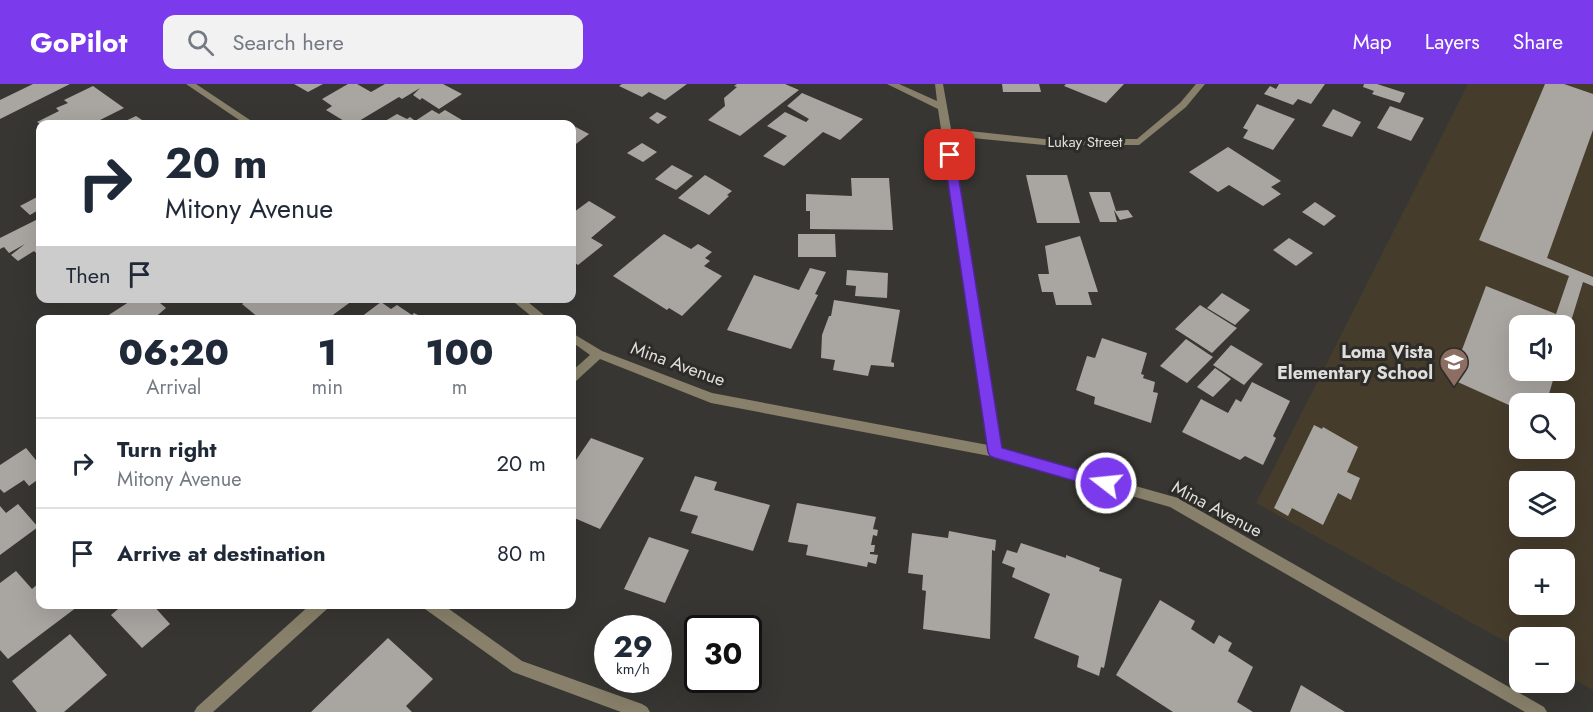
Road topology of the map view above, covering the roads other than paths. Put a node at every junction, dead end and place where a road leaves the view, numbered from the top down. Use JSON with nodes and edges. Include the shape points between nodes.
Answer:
{"nodes":[{"id":1,"x":190,"y":84,"type":"edge"},
{"id":2,"x":891,"y":84,"type":"edge"},
{"id":3,"x":939,"y":84,"type":"edge"},
{"id":4,"x":1201,"y":84,"type":"edge"},
{"id":5,"x":942,"y":107,"type":"junction"},
{"id":6,"x":245,"y":120,"type":"edge"},
{"id":7,"x":946,"y":132,"type":"junction"},
{"id":8,"x":521,"y":303,"type":"edge"},
{"id":9,"x":539,"y":315,"type":"edge"},
{"id":10,"x":576,"y":340,"type":"edge"},
{"id":11,"x":598,"y":354,"type":"junction"},
{"id":12,"x":576,"y":374,"type":"edge"},
{"id":13,"x":995,"y":452,"type":"junction"},
{"id":14,"x":316,"y":609,"type":"edge"},
{"id":15,"x":437,"y":609,"type":"edge"},
{"id":16,"x":202,"y":712,"type":"edge"},
{"id":17,"x":642,"y":712,"type":"edge"},
{"id":18,"x":1539,"y":712,"type":"edge"}],
"edges":[{"from":1,"to":6,"type":"street"},
{"from":2,"to":5,"type":"street"},
{"from":3,"to":5,"type":"street"},
{"from":4,"to":7,"type":"street","name":"Lukay Street","via":[[1183,105],[1139,142],[1044,142]]},
{"from":5,"to":7,"type":"street"},
{"from":7,"to":13,"type":"street"},
{"from":8,"to":9,"type":"street"},
{"from":10,"to":11,"type":"street","name":"Mina Avenue"},
{"from":11,"to":12,"type":"street"},
{"from":11,"to":13,"type":"street","name":"Mina Avenue","via":[[711,398]]},
{"from":13,"to":18,"type":"street","name":"Mina Avenue","via":[[1173,502]]},
{"from":14,"to":16,"type":"street"},
{"from":15,"to":17,"type":"street","via":[[518,667]]}]}
